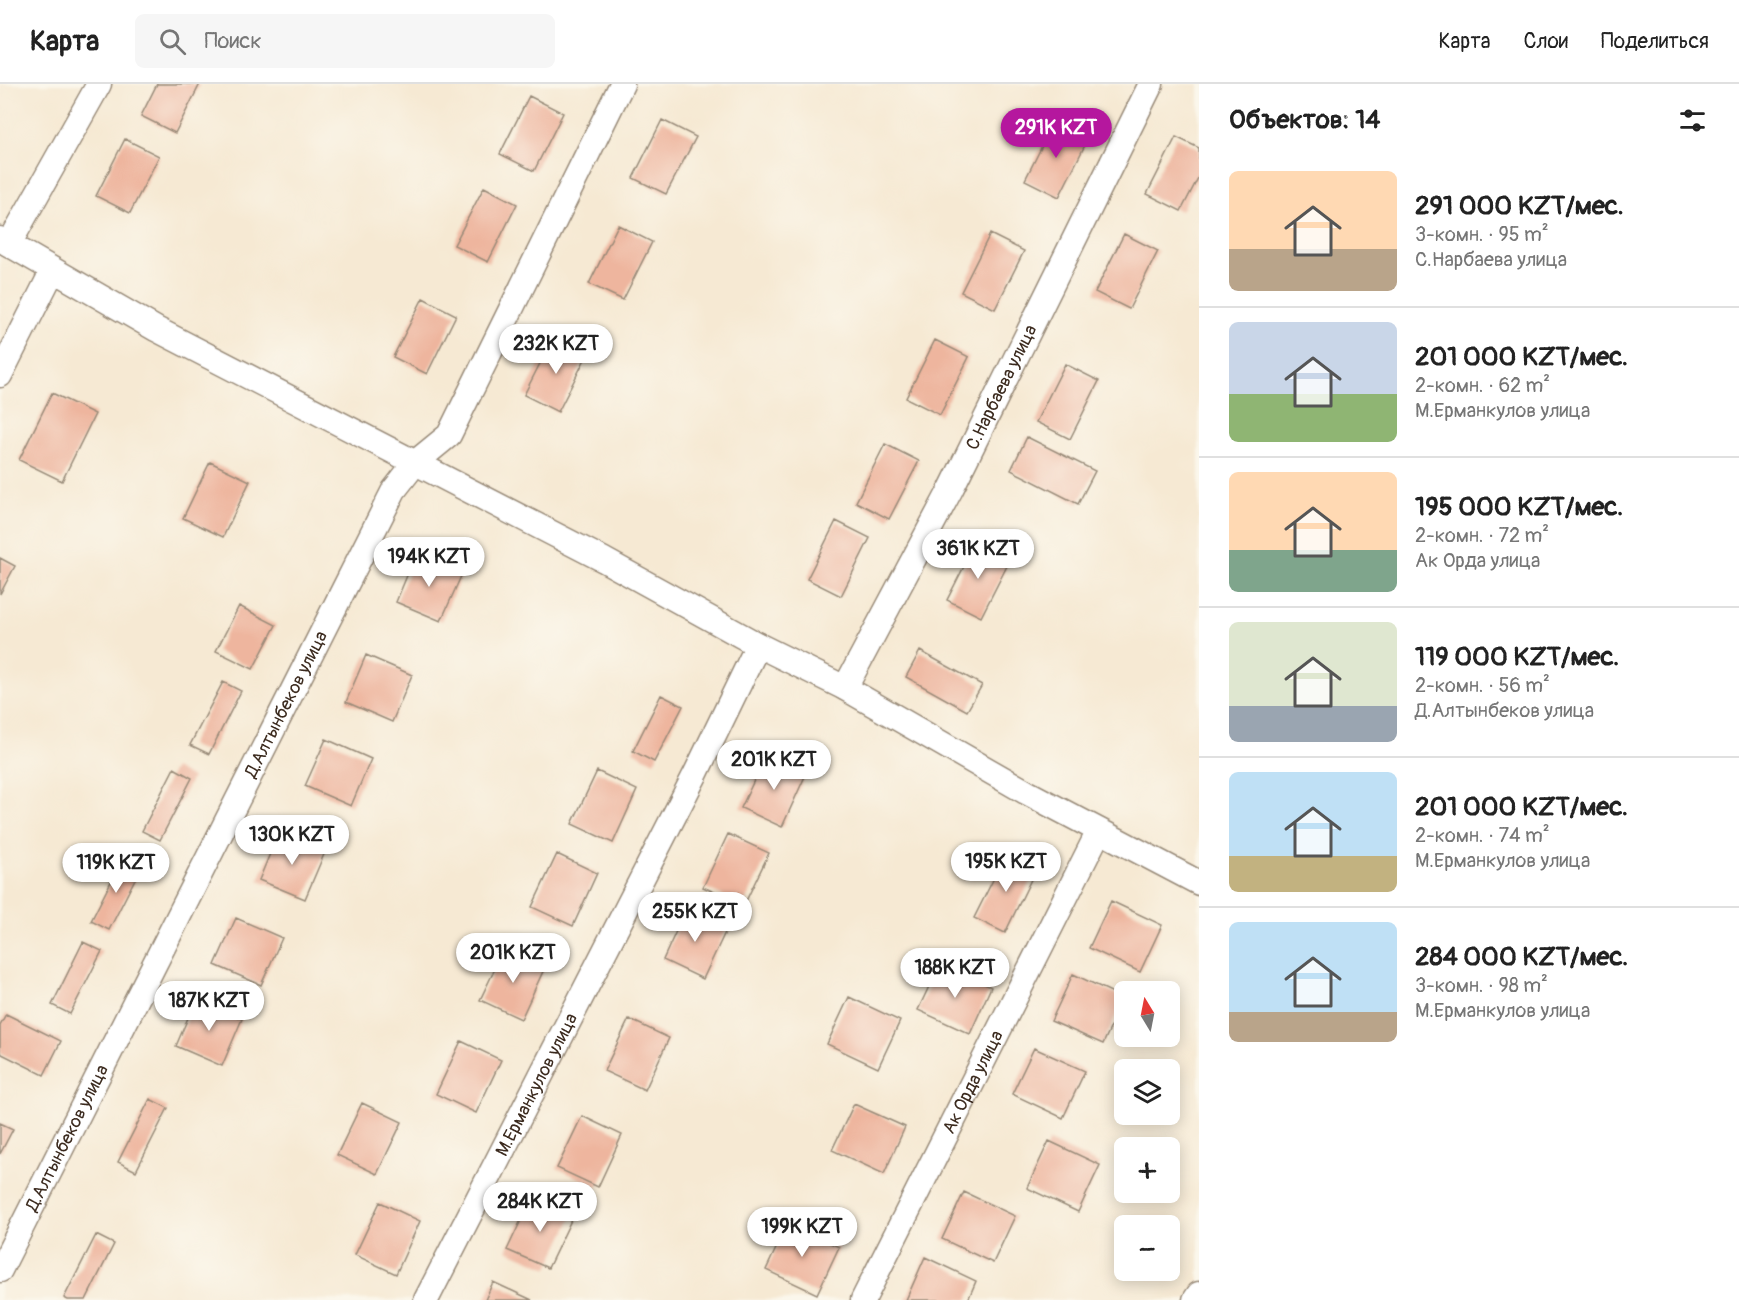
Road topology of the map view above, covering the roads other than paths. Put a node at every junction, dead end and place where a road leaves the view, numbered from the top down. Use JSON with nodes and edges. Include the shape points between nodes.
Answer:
{"nodes":[{"id":1,"x":99,"y":84,"type":"edge"},
{"id":2,"x":622,"y":84,"type":"edge"},
{"id":3,"x":1151,"y":84,"type":"edge"},
{"id":4,"x":4,"y":241,"type":"edge"},
{"id":5,"x":53,"y":270,"type":"junction"},
{"id":6,"x":0,"y":375,"type":"edge"},
{"id":7,"x":416,"y":462,"type":"junction"},
{"id":8,"x":758,"y":645,"type":"junction"},
{"id":9,"x":845,"y":688,"type":"junction"},
{"id":10,"x":1099,"y":831,"type":"junction"},
{"id":11,"x":1199,"y":883,"type":"edge"},
{"id":12,"x":0,"y":1270,"type":"edge"},
{"id":13,"x":1199,"y":1294,"type":"edge"},
{"id":14,"x":426,"y":1300,"type":"edge"},
{"id":15,"x":863,"y":1300,"type":"edge"},
{"id":16,"x":1195,"y":1300,"type":"edge"}],
"edges":[{"from":1,"to":4,"type":"street"},
{"from":2,"to":7,"type":"street","via":[[449,435]]},
{"from":3,"to":9,"type":"street","name":"С.Нарбаева улица","via":[[951,489]]},
{"from":4,"to":5,"type":"street"},
{"from":5,"to":6,"type":"street"},
{"from":5,"to":7,"type":"street","via":[[156,329]]},
{"from":7,"to":8,"type":"street"},
{"from":7,"to":12,"type":"street","name":"Д.Алтынбеков улица","via":[[394,490]]},
{"from":8,"to":9,"type":"street"},
{"from":8,"to":14,"type":"street","name":"М.Ерманкулов улица"},
{"from":9,"to":10,"type":"street"},
{"from":10,"to":11,"type":"street"},
{"from":10,"to":15,"type":"street","name":"Ак Орда улица"},
{"from":13,"to":16,"type":"street"}]}
